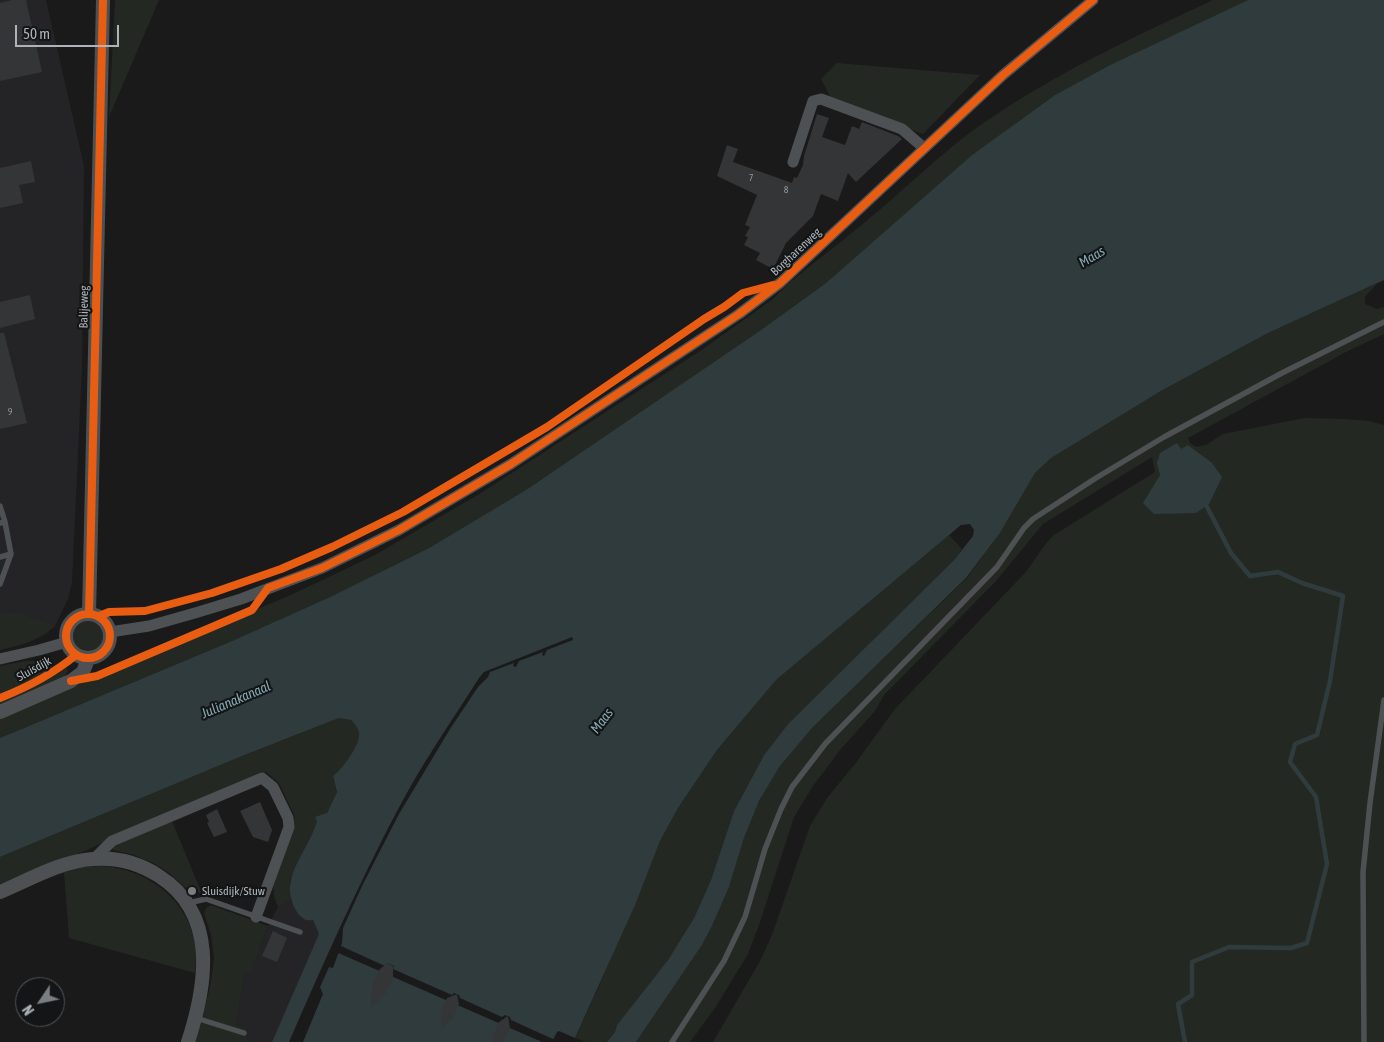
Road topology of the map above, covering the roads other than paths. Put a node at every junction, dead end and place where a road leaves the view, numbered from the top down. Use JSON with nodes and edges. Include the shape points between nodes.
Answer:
{"nodes":[{"id":1,"x":103,"y":0,"type":"edge"},
{"id":2,"x":1094,"y":0,"type":"edge"},
{"id":3,"x":924,"y":148,"type":"junction"},
{"id":4,"x":792,"y":162,"type":"dead end"},
{"id":5,"x":1384,"y":322,"type":"edge"},
{"id":6,"x":0,"y":506,"type":"edge"},
{"id":7,"x":2,"y":522,"type":"edge"},
{"id":8,"x":10,"y":554,"type":"junction"},
{"id":9,"x":0,"y":557,"type":"edge"},
{"id":10,"x":0,"y":584,"type":"edge"},
{"id":11,"x":89,"y":614,"type":"junction"},
{"id":12,"x":110,"y":632,"type":"junction"},
{"id":13,"x":67,"y":642,"type":"junction"},
{"id":14,"x":0,"y":659,"type":"edge"},
{"id":15,"x":88,"y":659,"type":"junction"},
{"id":16,"x":1384,"y":700,"type":"edge"},
{"id":17,"x":0,"y":712,"type":"edge"},
{"id":18,"x":94,"y":859,"type":"junction"},
{"id":19,"x":0,"y":892,"type":"edge"},
{"id":20,"x":188,"y":903,"type":"junction"},
{"id":21,"x":256,"y":917,"type":"junction"},
{"id":22,"x":300,"y":932,"type":"dead end"},
{"id":23,"x":196,"y":1018,"type":"junction"},
{"id":24,"x":244,"y":1033,"type":"dead end"},
{"id":25,"x":188,"y":1042,"type":"edge"},
{"id":26,"x":672,"y":1042,"type":"edge"},
{"id":27,"x":1364,"y":1042,"type":"edge"}],
"edges":[{"from":1,"to":11,"type":"street","name":"Balijeweg"},
{"from":2,"to":3,"type":"street","name":"Borgharenweg","via":[[1036,47]]},
{"from":3,"to":4,"type":"street","via":[[902,129],[821,99],[813,101]]},
{"from":3,"to":12,"type":"street","name":"Borgharenweg","via":[[780,283],[739,314],[511,464],[399,530],[322,568],[195,613],[149,626]]},
{"from":5,"to":26,"type":"lane","via":[[1164,437],[1096,478],[1024,528],[997,567],[825,744],[792,787],[780,808],[741,926],[724,961]]},
{"from":6,"to":7,"type":"lane"},
{"from":7,"to":8,"type":"lane"},
{"from":8,"to":9,"type":"lane"},
{"from":8,"to":10,"type":"lane"},
{"from":11,"to":12,"type":"street","via":[[102,619]]},
{"from":11,"to":13,"type":"street","via":[[70,623]]},
{"from":12,"to":15,"type":"street","via":[[104,652]]},
{"from":13,"to":14,"type":"street"},
{"from":13,"to":15,"type":"street","via":[[74,653]]},
{"from":15,"to":17,"type":"street","name":"Sluisdijk","via":[[83,672],[71,681]]},
{"from":16,"to":27,"type":"lane","via":[[1363,872]]},
{"from":18,"to":19,"type":"street","via":[[64,865]]},
{"from":18,"to":20,"type":"street","via":[[116,859],[149,870],[164,879]]},
{"from":18,"to":21,"type":"street","via":[[112,841],[262,778],[273,787],[289,827]]},
{"from":20,"to":21,"type":"lane","via":[[206,899]]},
{"from":20,"to":23,"type":"street","via":[[202,937],[204,958]]},
{"from":21,"to":22,"type":"lane"},
{"from":23,"to":24,"type":"lane"},
{"from":23,"to":25,"type":"street"}]}
